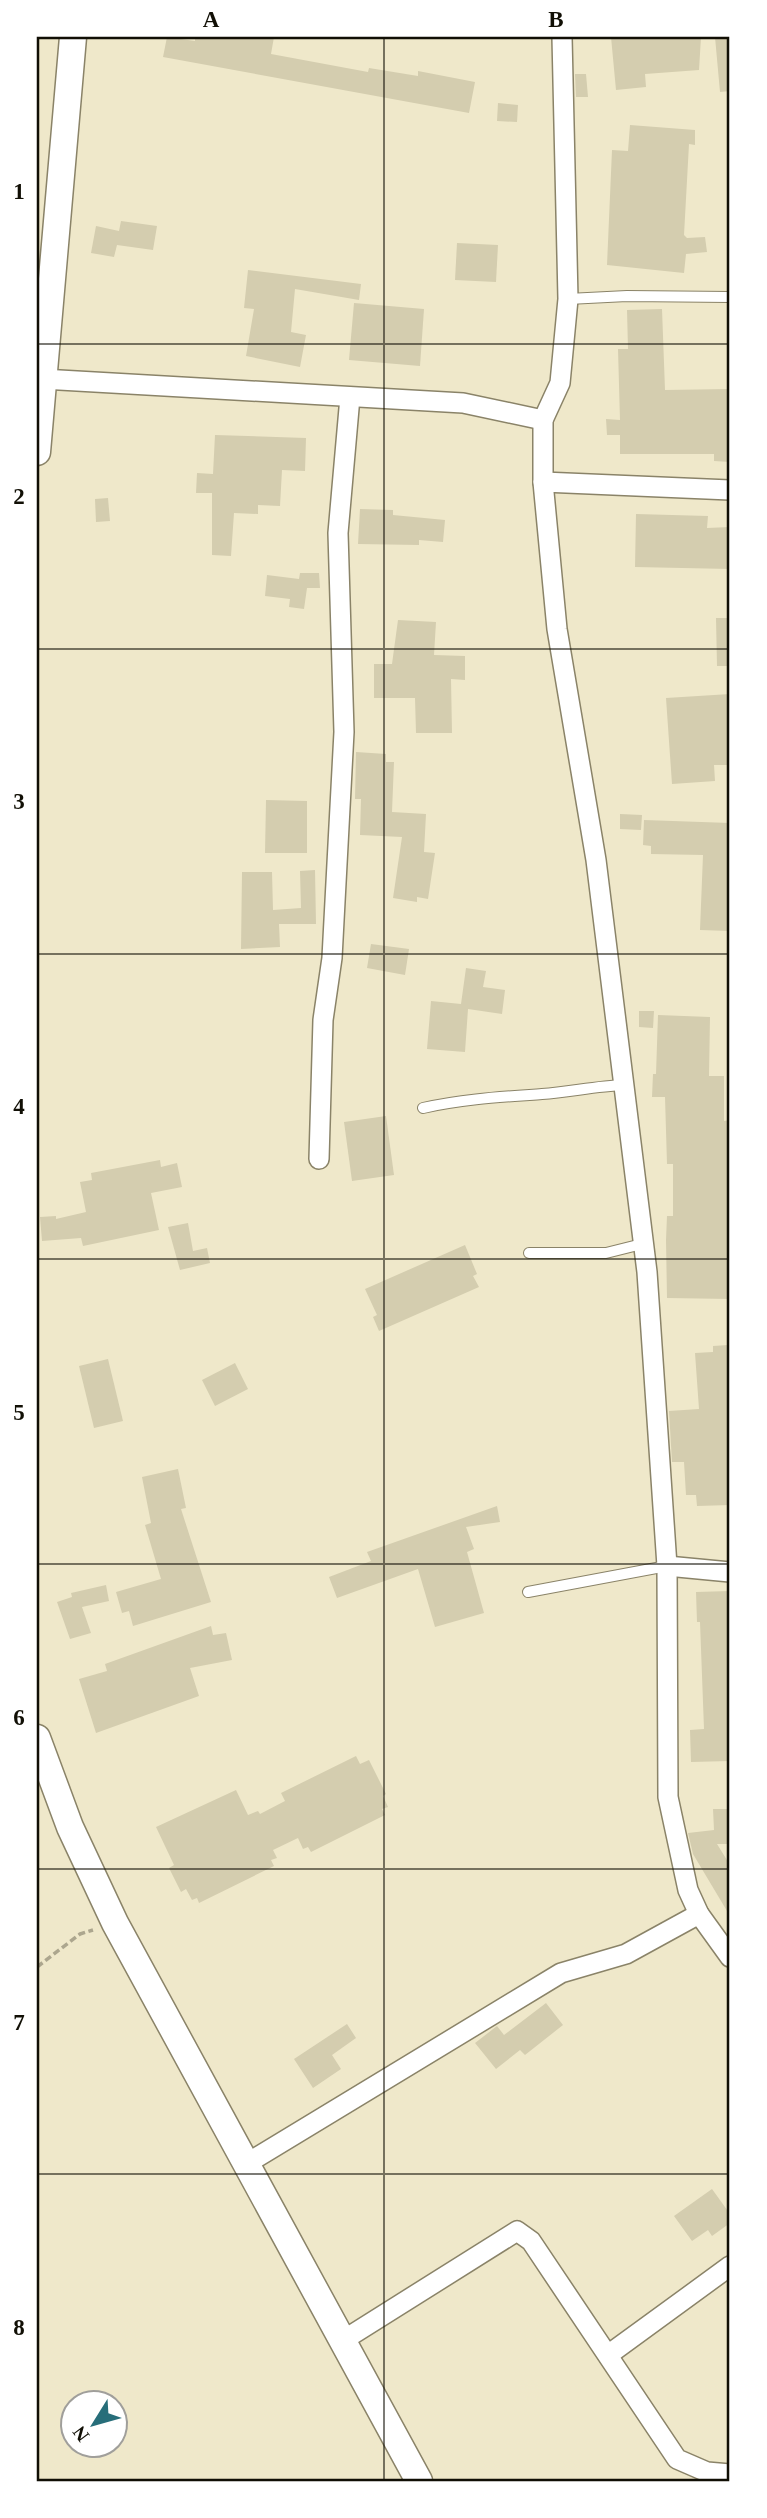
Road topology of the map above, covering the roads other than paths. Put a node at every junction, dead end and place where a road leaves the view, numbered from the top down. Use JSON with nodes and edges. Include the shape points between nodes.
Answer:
{"nodes":[{"id":1,"x":73,"y":37,"type":"edge"},
{"id":2,"x":562,"y":37,"type":"edge"},
{"id":3,"x":730,"y":297,"type":"edge"},
{"id":4,"x":568,"y":299,"type":"junction"},
{"id":5,"x":42,"y":379,"type":"junction"},
{"id":6,"x":350,"y":397,"type":"junction"},
{"id":7,"x":543,"y":421,"type":"junction"},
{"id":8,"x":37,"y":452,"type":"edge"},
{"id":9,"x":543,"y":482,"type":"junction"},
{"id":10,"x":730,"y":490,"type":"edge"},
{"id":11,"x":624,"y":1085,"type":"junction"},
{"id":12,"x":423,"y":1108,"type":"dead end"},
{"id":13,"x":319,"y":1158,"type":"dead end"},
{"id":14,"x":642,"y":1244,"type":"junction"},
{"id":15,"x":529,"y":1254,"type":"dead end"},
{"id":16,"x":667,"y":1566,"type":"junction"},
{"id":17,"x":730,"y":1572,"type":"edge"},
{"id":18,"x":528,"y":1592,"type":"dead end"},
{"id":19,"x":37,"y":1738,"type":"edge"},
{"id":20,"x":699,"y":1914,"type":"junction"},
{"id":21,"x":730,"y":1957,"type":"edge"},
{"id":22,"x":246,"y":2164,"type":"junction"},
{"id":23,"x":730,"y":2266,"type":"edge"},
{"id":24,"x":342,"y":2341,"type":"junction"},
{"id":25,"x":607,"y":2355,"type":"junction"},
{"id":26,"x":730,"y":2474,"type":"edge"},
{"id":27,"x":706,"y":2477,"type":"edge"},
{"id":28,"x":419,"y":2481,"type":"edge"}],
"edges":[{"from":1,"to":5,"type":"main road"},
{"from":2,"to":4,"type":"street"},
{"from":3,"to":4,"type":"lane"},
{"from":4,"to":7,"type":"street","via":[[560,383]]},
{"from":5,"to":6,"type":"street"},
{"from":5,"to":8,"type":"main road"},
{"from":6,"to":7,"type":"street","via":[[463,403]]},
{"from":6,"to":13,"type":"street","via":[[338,533],[344,732],[332,958],[323,1020]]},
{"from":7,"to":9,"type":"street"},
{"from":9,"to":10,"type":"street"},
{"from":9,"to":11,"type":"street","via":[[557,629],[596,860]]},
{"from":11,"to":12,"type":"lane","via":[[499,1095]]},
{"from":11,"to":14,"type":"street"},
{"from":14,"to":15,"type":"lane","via":[[606,1253]]},
{"from":14,"to":16,"type":"street"},
{"from":16,"to":17,"type":"street"},
{"from":16,"to":18,"type":"lane"},
{"from":16,"to":20,"type":"street","via":[[668,1797],[688,1890]]},
{"from":19,"to":22,"type":"main road","via":[[70,1827],[115,1923]]},
{"from":20,"to":21,"type":"street"},
{"from":20,"to":22,"type":"street","via":[[626,1954],[561,1973]]},
{"from":22,"to":24,"type":"main road"},
{"from":23,"to":25,"type":"street"},
{"from":24,"to":25,"type":"street","via":[[517,2231],[531,2241]]},
{"from":24,"to":28,"type":"main road"},
{"from":25,"to":27,"type":"street","via":[[677,2459]]},
{"from":26,"to":27,"type":"street"}]}
